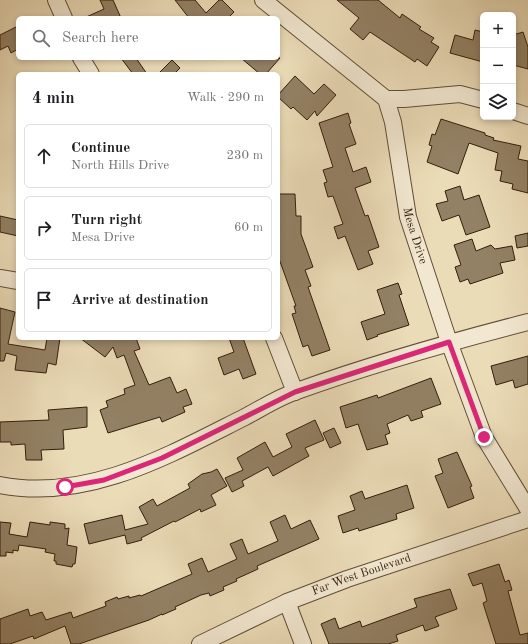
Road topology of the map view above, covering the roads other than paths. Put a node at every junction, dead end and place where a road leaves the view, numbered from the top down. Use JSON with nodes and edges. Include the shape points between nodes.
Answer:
{"nodes":[{"id":1,"x":56,"y":0,"type":"edge"},
{"id":2,"x":263,"y":0,"type":"edge"},
{"id":3,"x":63,"y":16,"type":"edge"},
{"id":4,"x":82,"y":60,"type":"edge"},
{"id":5,"x":90,"y":72,"type":"edge"},
{"id":6,"x":386,"y":99,"type":"junction"},
{"id":7,"x":480,"y":99,"type":"edge"},
{"id":8,"x":516,"y":111,"type":"edge"},
{"id":9,"x":528,"y":116,"type":"edge"},
{"id":10,"x":0,"y":278,"type":"edge"},
{"id":11,"x":16,"y":281,"type":"edge"},
{"id":12,"x":528,"y":322,"type":"edge"},
{"id":13,"x":275,"y":340,"type":"edge"},
{"id":14,"x":449,"y":342,"type":"junction"},
{"id":15,"x":295,"y":392,"type":"junction"},
{"id":16,"x":0,"y":485,"type":"edge"},
{"id":17,"x":528,"y":509,"type":"edge"},
{"id":18,"x":528,"y":519,"type":"edge"},
{"id":19,"x":287,"y":602,"type":"junction"},
{"id":20,"x":200,"y":644,"type":"edge"},
{"id":21,"x":303,"y":644,"type":"edge"}],
"edges":[{"from":1,"to":3,"type":"street"},
{"from":2,"to":6,"type":"street"},
{"from":4,"to":5,"type":"street"},
{"from":6,"to":7,"type":"street","via":[[404,100],[460,94]]},
{"from":6,"to":14,"type":"street","name":"Mesa Drive","via":[[393,122],[408,217]]},
{"from":8,"to":9,"type":"street"},
{"from":10,"to":11,"type":"street"},
{"from":12,"to":14,"type":"street"},
{"from":13,"to":15,"type":"street"},
{"from":14,"to":15,"type":"street"},
{"from":14,"to":17,"type":"street","name":"Mesa Drive","via":[[484,437]]},
{"from":15,"to":16,"type":"street","via":[[162,458],[104,480],[65,487],[17,488]]},
{"from":18,"to":19,"type":"street","name":"Far West Boulevard"},
{"from":19,"to":20,"type":"street","name":"Far West Boulevard"},
{"from":19,"to":21,"type":"street"}]}
